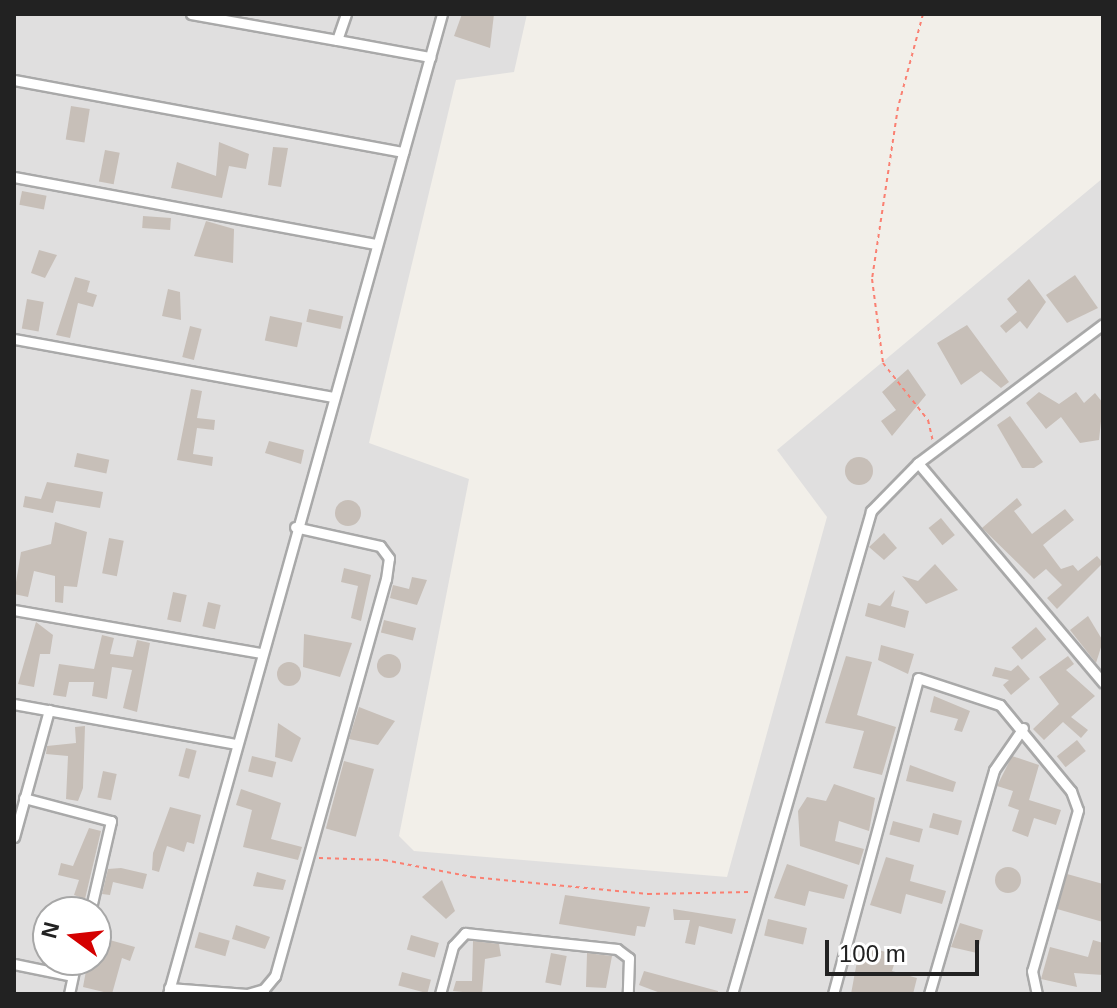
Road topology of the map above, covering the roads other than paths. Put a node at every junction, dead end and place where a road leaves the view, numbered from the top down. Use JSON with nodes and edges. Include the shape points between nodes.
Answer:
{"nodes":[{"id":1,"x":191,"y":14,"type":"edge"},
{"id":2,"x":346,"y":14,"type":"edge"},
{"id":3,"x":442,"y":14,"type":"edge"},
{"id":4,"x":337,"y":40,"type":"junction"},
{"id":5,"x":430,"y":57,"type":"junction"},
{"id":6,"x":14,"y":80,"type":"edge"},
{"id":7,"x":403,"y":152,"type":"junction"},
{"id":8,"x":14,"y":177,"type":"edge"},
{"id":9,"x":377,"y":244,"type":"junction"},
{"id":10,"x":1103,"y":324,"type":"edge"},
{"id":11,"x":14,"y":339,"type":"edge"},
{"id":12,"x":333,"y":397,"type":"junction"},
{"id":13,"x":918,"y":463,"type":"junction"},
{"id":14,"x":295,"y":527,"type":"junction"},
{"id":15,"x":14,"y":610,"type":"edge"},
{"id":16,"x":261,"y":653,"type":"junction"},
{"id":17,"x":1101,"y":678,"type":"edge"},
{"id":18,"x":14,"y":704,"type":"edge"},
{"id":19,"x":49,"y":710,"type":"junction"},
{"id":20,"x":1023,"y":728,"type":"junction"},
{"id":21,"x":236,"y":744,"type":"junction"},
{"id":22,"x":24,"y":798,"type":"junction"},
{"id":23,"x":14,"y":837,"type":"edge"},
{"id":24,"x":94,"y":896,"type":"edge"},
{"id":25,"x":72,"y":976,"type":"edge"},
{"id":26,"x":168,"y":991,"type":"edge"},
{"id":27,"x":69,"y":994,"type":"edge"},
{"id":28,"x":440,"y":994,"type":"edge"},
{"id":29,"x":628,"y":994,"type":"edge"},
{"id":30,"x":732,"y":994,"type":"edge"},
{"id":31,"x":833,"y":994,"type":"edge"},
{"id":32,"x":929,"y":994,"type":"edge"},
{"id":33,"x":1037,"y":994,"type":"edge"}],
"edges":[{"from":1,"to":4,"type":"street"},
{"from":2,"to":4,"type":"street"},
{"from":3,"to":5,"type":"street"},
{"from":4,"to":5,"type":"street"},
{"from":5,"to":7,"type":"street"},
{"from":6,"to":7,"type":"street"},
{"from":7,"to":9,"type":"street"},
{"from":8,"to":9,"type":"street"},
{"from":9,"to":12,"type":"street"},
{"from":10,"to":13,"type":"street"},
{"from":11,"to":12,"type":"street"},
{"from":12,"to":14,"type":"street"},
{"from":13,"to":17,"type":"street"},
{"from":13,"to":30,"type":"street","via":[[881,497],[862,532]]},
{"from":14,"to":16,"type":"street"},
{"from":14,"to":26,"type":"street","via":[[371,543],[389,558],[275,976],[264,989]]},
{"from":15,"to":16,"type":"street"},
{"from":16,"to":21,"type":"street"},
{"from":18,"to":19,"type":"street"},
{"from":19,"to":21,"type":"street"},
{"from":19,"to":22,"type":"street"},
{"from":20,"to":31,"type":"street","via":[[987,698],[918,678]]},
{"from":20,"to":32,"type":"street","via":[[994,770]]},
{"from":20,"to":33,"type":"street","via":[[1078,810],[1032,971]]},
{"from":21,"to":26,"type":"street"},
{"from":22,"to":23,"type":"street"},
{"from":22,"to":24,"type":"street","via":[[111,821]]},
{"from":25,"to":27,"type":"street"},
{"from":28,"to":29,"type":"street","via":[[453,946],[465,933],[617,949],[629,958]]}]}
